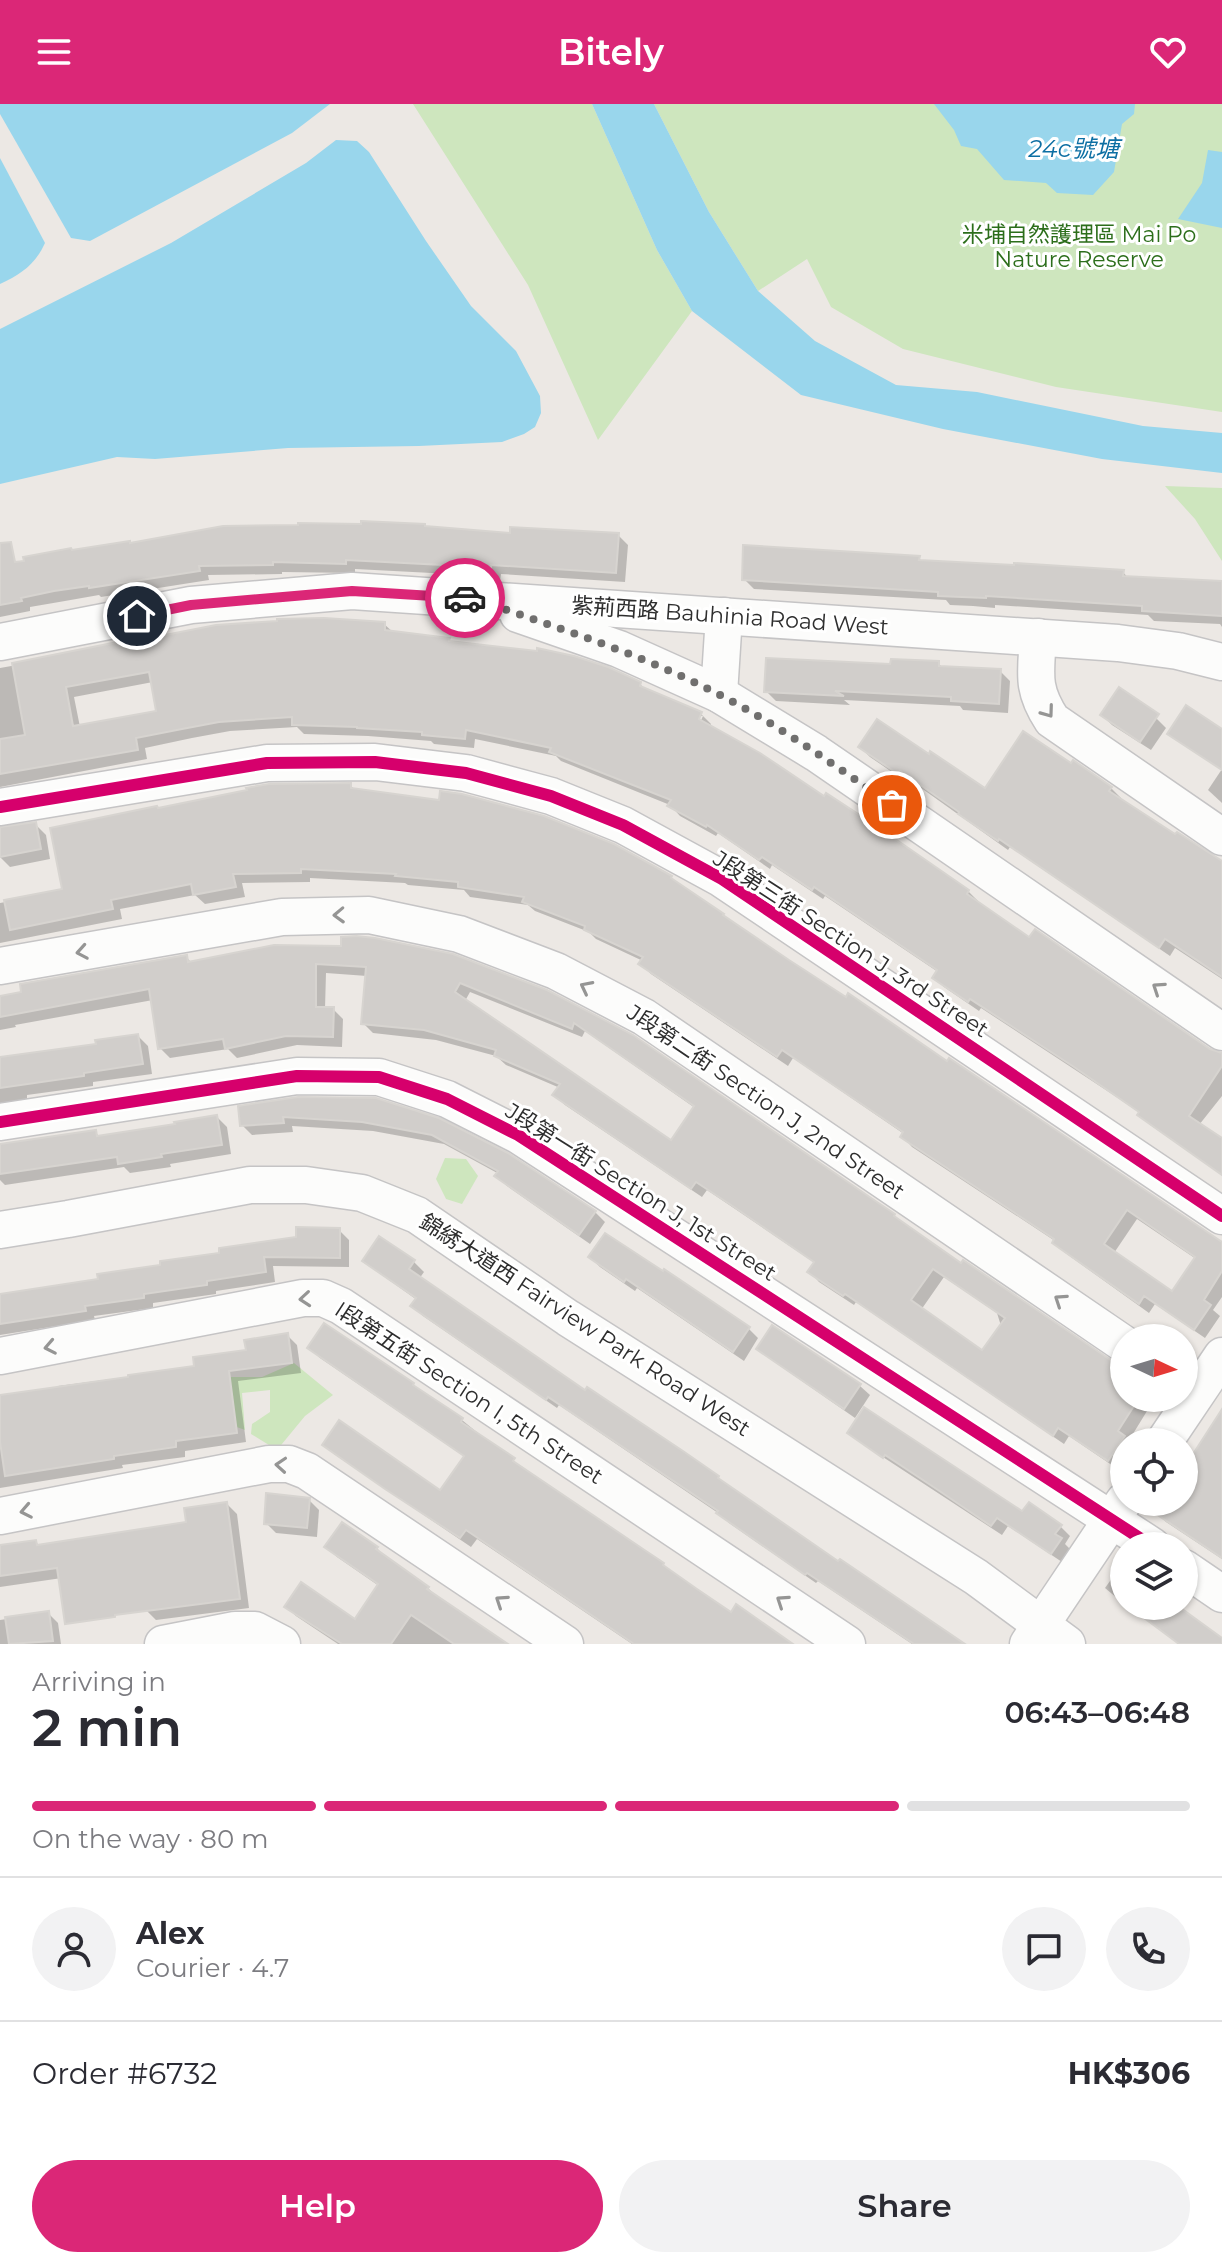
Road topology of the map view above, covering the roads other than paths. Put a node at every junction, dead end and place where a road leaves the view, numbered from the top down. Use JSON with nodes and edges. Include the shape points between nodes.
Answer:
{"nodes":[{"id":1,"x":476,"y":599,"type":"junction"},
{"id":2,"x":724,"y":616,"type":"junction"},
{"id":3,"x":1038,"y":637,"type":"junction"},
{"id":4,"x":0,"y":642,"type":"edge"},
{"id":5,"x":1222,"y":662,"type":"edge"},
{"id":6,"x":719,"y":694,"type":"junction"},
{"id":7,"x":0,"y":807,"type":"edge"},
{"id":8,"x":1222,"y":837,"type":"edge"},
{"id":9,"x":0,"y":966,"type":"edge"},
{"id":10,"x":1222,"y":1032,"type":"edge"},
{"id":11,"x":0,"y":1122,"type":"edge"},
{"id":12,"x":1222,"y":1216,"type":"edge"},
{"id":13,"x":0,"y":1230,"type":"edge"},
{"id":14,"x":1110,"y":1334,"type":"edge"},
{"id":15,"x":0,"y":1356,"type":"edge"},
{"id":16,"x":1222,"y":1356,"type":"edge"},
{"id":17,"x":1201,"y":1396,"type":"edge"},
{"id":18,"x":1175,"y":1428,"type":"edge"},
{"id":19,"x":1110,"y":1505,"type":"edge"},
{"id":20,"x":0,"y":1516,"type":"edge"},
{"id":21,"x":1115,"y":1516,"type":"edge"},
{"id":22,"x":1124,"y":1516,"type":"edge"},
{"id":23,"x":1139,"y":1532,"type":"edge"},
{"id":24,"x":1198,"y":1578,"type":"edge"},
{"id":25,"x":1222,"y":1594,"type":"edge"},
{"id":26,"x":1045,"y":1638,"type":"edge"},
{"id":27,"x":163,"y":1644,"type":"edge"},
{"id":28,"x":282,"y":1644,"type":"edge"},
{"id":29,"x":565,"y":1644,"type":"edge"},
{"id":30,"x":847,"y":1644,"type":"edge"}],
"edges":[{"from":1,"to":2,"type":"street","name":"紫荊西路 Bauhinia Road West"},
{"from":1,"to":4,"type":"street","name":"紫荊西路 Bauhinia Road West","via":[[352,591],[279,597],[191,605]]},
{"from":1,"to":6,"type":"street","via":[[619,649]]},
{"from":2,"to":3,"type":"street","name":"紫荊西路 Bauhinia Road West"},
{"from":2,"to":6,"type":"street"},
{"from":3,"to":5,"type":"street","name":"紫荊西路 Bauhinia Road West","via":[[1148,646]]},
{"from":3,"to":8,"type":"street","one_way":true,"via":[[1035,682],[1052,720]]},
{"from":10,"to":6,"type":"street","one_way":true,"via":[[816,753]]},
{"from":7,"to":12,"type":"street","name":"J段第三街 Section J, 3rd Street","via":[[267,763],[375,762],[466,773],[551,796],[623,825],[722,879]]},
{"from":14,"to":9,"type":"street","name":"J段第二街 Section J, 2nd Street","one_way":true,"via":[[644,1017],[556,971],[459,934],[369,915],[282,917]]},
{"from":11,"to":19,"type":"street","name":"J段第一街 Section J, 1st Street","via":[[297,1076],[379,1077],[447,1099],[518,1135]]},
{"from":13,"to":26,"type":"street","name":"錦綉大道西 Fairview Park Road West","via":[[250,1185],[362,1193],[417,1215],[568,1318],[976,1577]]},
{"from":30,"to":15,"type":"street","name":"I段第五街 Section I, 5th Street","one_way":true,"via":[[323,1298]]},
{"from":16,"to":17,"type":"street"},
{"from":17,"to":18,"type":"street"},
{"from":29,"to":20,"type":"street","one_way":true,"via":[[289,1464]]},
{"from":21,"to":26,"type":"street"},
{"from":22,"to":23,"type":"street","name":"J段第一街 Section J, 1st Street"},
{"from":24,"to":25,"type":"street"},
{"from":27,"to":28,"type":"street","via":[[255,1630]]}]}
